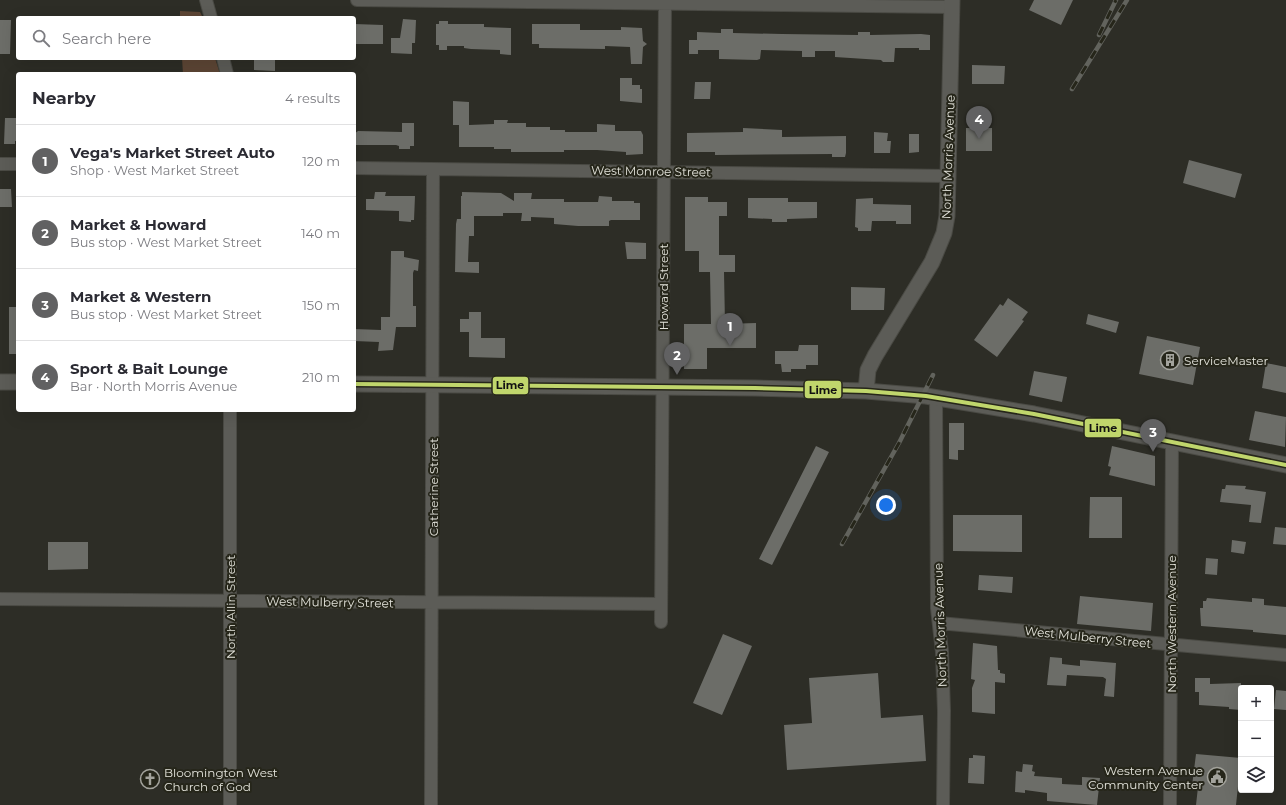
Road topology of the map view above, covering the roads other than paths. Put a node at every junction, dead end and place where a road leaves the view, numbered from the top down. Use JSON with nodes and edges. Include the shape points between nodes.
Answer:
{"nodes":[{"id":1,"x":206,"y":0,"type":"edge"},
{"id":2,"x":357,"y":0,"type":"edge"},
{"id":3,"x":665,"y":2,"type":"edge"},
{"id":4,"x":952,"y":4,"type":"edge"},
{"id":5,"x":210,"y":16,"type":"edge"},
{"id":6,"x":224,"y":60,"type":"edge"},
{"id":7,"x":226,"y":72,"type":"edge"},
{"id":8,"x":0,"y":164,"type":"edge"},
{"id":9,"x":16,"y":164,"type":"edge"},
{"id":10,"x":356,"y":168,"type":"edge"},
{"id":11,"x":433,"y":170,"type":"junction"},
{"id":12,"x":663,"y":171,"type":"junction"},
{"id":13,"x":948,"y":176,"type":"junction"},
{"id":14,"x":0,"y":382,"type":"edge"},
{"id":15,"x":16,"y":382,"type":"edge"},
{"id":16,"x":356,"y":384,"type":"edge"},
{"id":17,"x":434,"y":385,"type":"junction"},
{"id":18,"x":662,"y":388,"type":"junction"},
{"id":19,"x":866,"y":391,"type":"junction"},
{"id":20,"x":936,"y":397,"type":"junction"},
{"id":21,"x":230,"y":412,"type":"edge"},
{"id":22,"x":1172,"y":443,"type":"junction"},
{"id":23,"x":1286,"y":465,"type":"edge"},
{"id":24,"x":0,"y":599,"type":"edge"},
{"id":25,"x":230,"y":601,"type":"junction"},
{"id":26,"x":432,"y":603,"type":"junction"},
{"id":27,"x":660,"y":604,"type":"junction"},
{"id":28,"x":660,"y":622,"type":"dead end"},
{"id":29,"x":939,"y":623,"type":"junction"},
{"id":30,"x":1171,"y":645,"type":"junction"},
{"id":31,"x":1286,"y":655,"type":"edge"},
{"id":32,"x":230,"y":805,"type":"edge"},
{"id":33,"x":431,"y":805,"type":"edge"},
{"id":34,"x":943,"y":805,"type":"edge"},
{"id":35,"x":1170,"y":805,"type":"edge"}],
"edges":[{"from":1,"to":5,"type":"street"},
{"from":2,"to":3,"type":"street"},
{"from":3,"to":4,"type":"street"},
{"from":3,"to":12,"type":"street","name":"Howard Street"},
{"from":4,"to":13,"type":"street","name":"North Morris Avenue"},
{"from":6,"to":7,"type":"street"},
{"from":8,"to":9,"type":"street"},
{"from":10,"to":11,"type":"street","name":"West Monroe Street"},
{"from":11,"to":12,"type":"street","name":"West Monroe Street"},
{"from":11,"to":17,"type":"street","name":"Catherine Street"},
{"from":12,"to":13,"type":"street","name":"West Monroe Street"},
{"from":12,"to":18,"type":"street","name":"Howard Street"},
{"from":13,"to":19,"type":"street","name":"North Morris Avenue","via":[[947,216],[939,246],[875,356],[868,370]]},
{"from":14,"to":15,"type":"street"},
{"from":16,"to":17,"type":"street"},
{"from":17,"to":18,"type":"street"},
{"from":17,"to":26,"type":"street","name":"Catherine Street"},
{"from":18,"to":19,"type":"street"},
{"from":18,"to":27,"type":"street","name":"Howard Street"},
{"from":19,"to":20,"type":"street"},
{"from":20,"to":22,"type":"street","via":[[1034,414]]},
{"from":20,"to":29,"type":"street","name":"North Morris Avenue"},
{"from":21,"to":25,"type":"street","name":"North Allin Street"},
{"from":22,"to":23,"type":"street"},
{"from":22,"to":30,"type":"street","name":"North Western Avenue"},
{"from":24,"to":25,"type":"street","name":"West Mulberry Street"},
{"from":25,"to":26,"type":"street","name":"West Mulberry Street"},
{"from":25,"to":32,"type":"street","name":"North Allin Street"},
{"from":26,"to":27,"type":"street","name":"West Mulberry Street"},
{"from":26,"to":33,"type":"street","name":"Catherine Street"},
{"from":27,"to":28,"type":"street","name":"Howard Street"},
{"from":29,"to":30,"type":"street","name":"West Mulberry Street"},
{"from":29,"to":34,"type":"street","name":"North Morris Avenue","via":[[944,711]]},
{"from":30,"to":31,"type":"street","name":"West Mulberry Street"},
{"from":30,"to":35,"type":"street","name":"North Western Avenue"}]}
